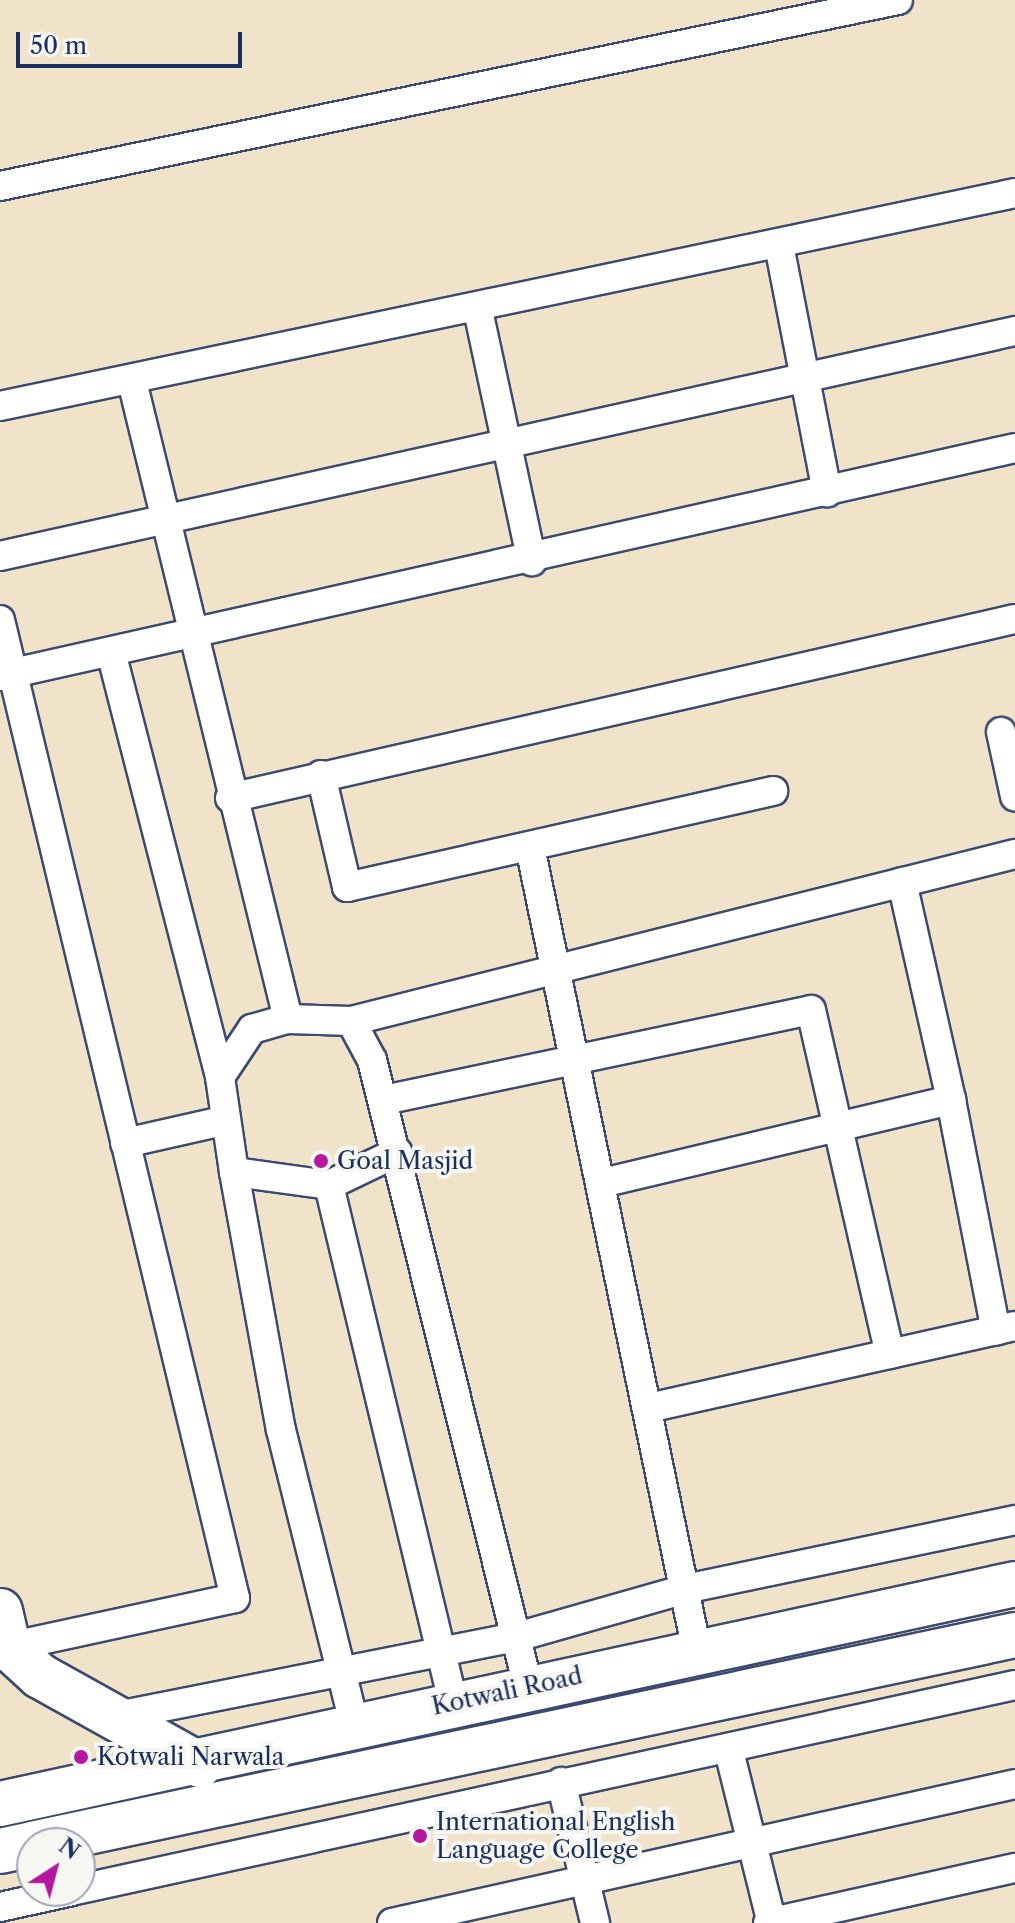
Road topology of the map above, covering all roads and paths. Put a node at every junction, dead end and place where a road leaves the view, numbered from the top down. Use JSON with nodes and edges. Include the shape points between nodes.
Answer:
{"nodes":[{"id":1,"x":898,"y":0,"type":"edge"},
{"id":2,"x":0,"y":186,"type":"edge"},
{"id":3,"x":1015,"y":193,"type":"edge"},
{"id":4,"x":779,"y":245,"type":"junction"},
{"id":5,"x":478,"y":310,"type":"junction"},
{"id":6,"x":1015,"y":331,"type":"edge"},
{"id":7,"x":805,"y":380,"type":"junction"},
{"id":8,"x":132,"y":381,"type":"junction"},
{"id":9,"x":0,"y":406,"type":"edge"},
{"id":10,"x":508,"y":447,"type":"junction"},
{"id":11,"x":1015,"y":448,"type":"edge"},
{"id":12,"x":827,"y":492,"type":"junction"},
{"id":13,"x":165,"y":522,"type":"junction"},
{"id":14,"x":0,"y":556,"type":"edge"},
{"id":15,"x":532,"y":561,"type":"junction"},
{"id":16,"x":1015,"y":619,"type":"edge"},
{"id":17,"x":0,"y":620,"type":"edge"},
{"id":18,"x":196,"y":633,"type":"junction"},
{"id":19,"x":111,"y":652,"type":"junction"},
{"id":20,"x":6,"y":675,"type":"edge"},
{"id":21,"x":1001,"y":732,"type":"dead end"},
{"id":22,"x":321,"y":775,"type":"junction"},
{"id":23,"x":773,"y":791,"type":"dead end"},
{"id":24,"x":1015,"y":796,"type":"edge"},
{"id":25,"x":230,"y":798,"type":"junction"},
{"id":26,"x":530,"y":847,"type":"junction"},
{"id":27,"x":1015,"y":854,"type":"edge"},
{"id":28,"x":902,"y":882,"type":"junction"},
{"id":29,"x":556,"y":969,"type":"junction"},
{"id":30,"x":288,"y":1019,"type":"junction"},
{"id":31,"x":351,"y":1021,"type":"junction"},
{"id":32,"x":576,"y":1059,"type":"junction"},
{"id":33,"x":220,"y":1077,"type":"junction"},
{"id":34,"x":384,"y":1100,"type":"junction"},
{"id":35,"x":951,"y":1100,"type":"junction"},
{"id":36,"x":223,"y":1121,"type":"junction"},
{"id":37,"x":838,"y":1127,"type":"junction"},
{"id":38,"x":125,"y":1143,"type":"junction"},
{"id":39,"x":398,"y":1152,"type":"junction"},
{"id":40,"x":234,"y":1172,"type":"junction"},
{"id":41,"x":602,"y":1183,"type":"junction"},
{"id":42,"x":329,"y":1185,"type":"junction"},
{"id":43,"x":1006,"y":1329,"type":"edge"},
{"id":44,"x":890,"y":1354,"type":"junction"},
{"id":45,"x":648,"y":1408,"type":"junction"},
{"id":46,"x":1015,"y":1520,"type":"edge"},
{"id":47,"x":1015,"y":1584,"type":"edge"},
{"id":48,"x":685,"y":1589,"type":"junction"},
{"id":49,"x":4,"y":1629,"type":"edge"},
{"id":50,"x":1015,"y":1635,"type":"edge"},
{"id":51,"x":517,"y":1637,"type":"junction"},
{"id":52,"x":441,"y":1651,"type":"junction"},
{"id":53,"x":697,"y":1651,"type":"junction"},
{"id":54,"x":345,"y":1673,"type":"junction"},
{"id":55,"x":1015,"y":1685,"type":"edge"},
{"id":56,"x":528,"y":1686,"type":"junction"},
{"id":57,"x":453,"y":1702,"type":"junction"},
{"id":58,"x":107,"y":1717,"type":"junction"},
{"id":59,"x":354,"y":1723,"type":"junction"},
{"id":60,"x":729,"y":1751,"type":"junction"},
{"id":61,"x":200,"y":1765,"type":"junction"},
{"id":62,"x":561,"y":1782,"type":"junction"},
{"id":63,"x":1015,"y":1784,"type":"edge"},
{"id":64,"x":0,"y":1804,"type":"edge"},
{"id":65,"x":96,"y":1831,"type":"edge"},
{"id":66,"x":752,"y":1845,"type":"junction"},
{"id":67,"x":1015,"y":1868,"type":"edge"},
{"id":68,"x":588,"y":1882,"type":"junction"},
{"id":69,"x":96,"y":1885,"type":"edge"},
{"id":70,"x":392,"y":1923,"type":"edge"},
{"id":71,"x":595,"y":1923,"type":"edge"},
{"id":72,"x":770,"y":1923,"type":"edge"}],
"edges":[{"from":1,"to":2,"type":"street"},
{"from":3,"to":4,"type":"street"},
{"from":4,"to":5,"type":"street"},
{"from":4,"to":7,"type":"street"},
{"from":5,"to":8,"type":"street"},
{"from":5,"to":10,"type":"street"},
{"from":6,"to":7,"type":"street"},
{"from":7,"to":10,"type":"street"},
{"from":7,"to":12,"type":"street"},
{"from":8,"to":9,"type":"street"},
{"from":8,"to":13,"type":"street"},
{"from":10,"to":13,"type":"street"},
{"from":10,"to":15,"type":"street"},
{"from":11,"to":12,"type":"street"},
{"from":12,"to":15,"type":"street"},
{"from":13,"to":14,"type":"street"},
{"from":13,"to":18,"type":"street"},
{"from":15,"to":18,"type":"street"},
{"from":16,"to":22,"type":"street"},
{"from":17,"to":20,"type":"street"},
{"from":18,"to":19,"type":"street"},
{"from":18,"to":25,"type":"street"},
{"from":19,"to":20,"type":"street"},
{"from":19,"to":33,"type":"street"},
{"from":20,"to":38,"type":"street"},
{"from":21,"to":24,"type":"street"},
{"from":22,"to":25,"type":"street"},
{"from":22,"to":26,"type":"street","via":[[347,887]]},
{"from":23,"to":26,"type":"street"},
{"from":25,"to":30,"type":"street"},
{"from":26,"to":29,"type":"street"},
{"from":27,"to":28,"type":"street"},
{"from":28,"to":29,"type":"street"},
{"from":28,"to":35,"type":"street"},
{"from":29,"to":31,"type":"street"},
{"from":29,"to":32,"type":"street"},
{"from":30,"to":31,"type":"street"},
{"from":30,"to":33,"type":"street","via":[[252,1029]]},
{"from":31,"to":34,"type":"street"},
{"from":32,"to":34,"type":"street"},
{"from":32,"to":37,"type":"street","via":[[811,1010]]},
{"from":32,"to":41,"type":"street"},
{"from":33,"to":36,"type":"street"},
{"from":34,"to":39,"type":"street"},
{"from":35,"to":37,"type":"street"},
{"from":35,"to":43,"type":"street"},
{"from":36,"to":38,"type":"street"},
{"from":36,"to":40,"type":"street"},
{"from":37,"to":41,"type":"street"},
{"from":37,"to":44,"type":"street"},
{"from":38,"to":49,"type":"street","via":[[235,1598]]},
{"from":39,"to":42,"type":"street"},
{"from":39,"to":51,"type":"street"},
{"from":40,"to":42,"type":"street"},
{"from":40,"to":54,"type":"street","via":[[281,1430]]},
{"from":41,"to":45,"type":"street"},
{"from":42,"to":52,"type":"street"},
{"from":43,"to":44,"type":"street"},
{"from":44,"to":45,"type":"street"},
{"from":45,"to":48,"type":"street"},
{"from":46,"to":48,"type":"street"},
{"from":47,"to":53,"type":"main road","name":"Kotwali Road"},
{"from":48,"to":51,"type":"street"},
{"from":48,"to":53,"type":"street"},
{"from":49,"to":58,"type":"main road"},
{"from":50,"to":65,"type":"main road"},
{"from":51,"to":52,"type":"street"},
{"from":51,"to":56,"type":"street"},
{"from":52,"to":54,"type":"street"},
{"from":52,"to":57,"type":"street"},
{"from":53,"to":56,"type":"main road","name":"Kotwali Road"},
{"from":54,"to":58,"type":"street"},
{"from":54,"to":59,"type":"street"},
{"from":55,"to":60,"type":"street"},
{"from":56,"to":57,"type":"main road","name":"Kotwali Road"},
{"from":57,"to":59,"type":"main road","name":"Kotwali Road"},
{"from":58,"to":61,"type":"main road"},
{"from":59,"to":61,"type":"main road","name":"Kotwali Road"},
{"from":60,"to":62,"type":"street"},
{"from":60,"to":66,"type":"street"},
{"from":61,"to":64,"type":"main road","name":"Kotwali Road"},
{"from":62,"to":68,"type":"street"},
{"from":62,"to":69,"type":"street"},
{"from":63,"to":66,"type":"street"},
{"from":66,"to":68,"type":"street"},
{"from":66,"to":72,"type":"street"},
{"from":67,"to":72,"type":"street"},
{"from":68,"to":70,"type":"street"},
{"from":68,"to":71,"type":"street"}]}
